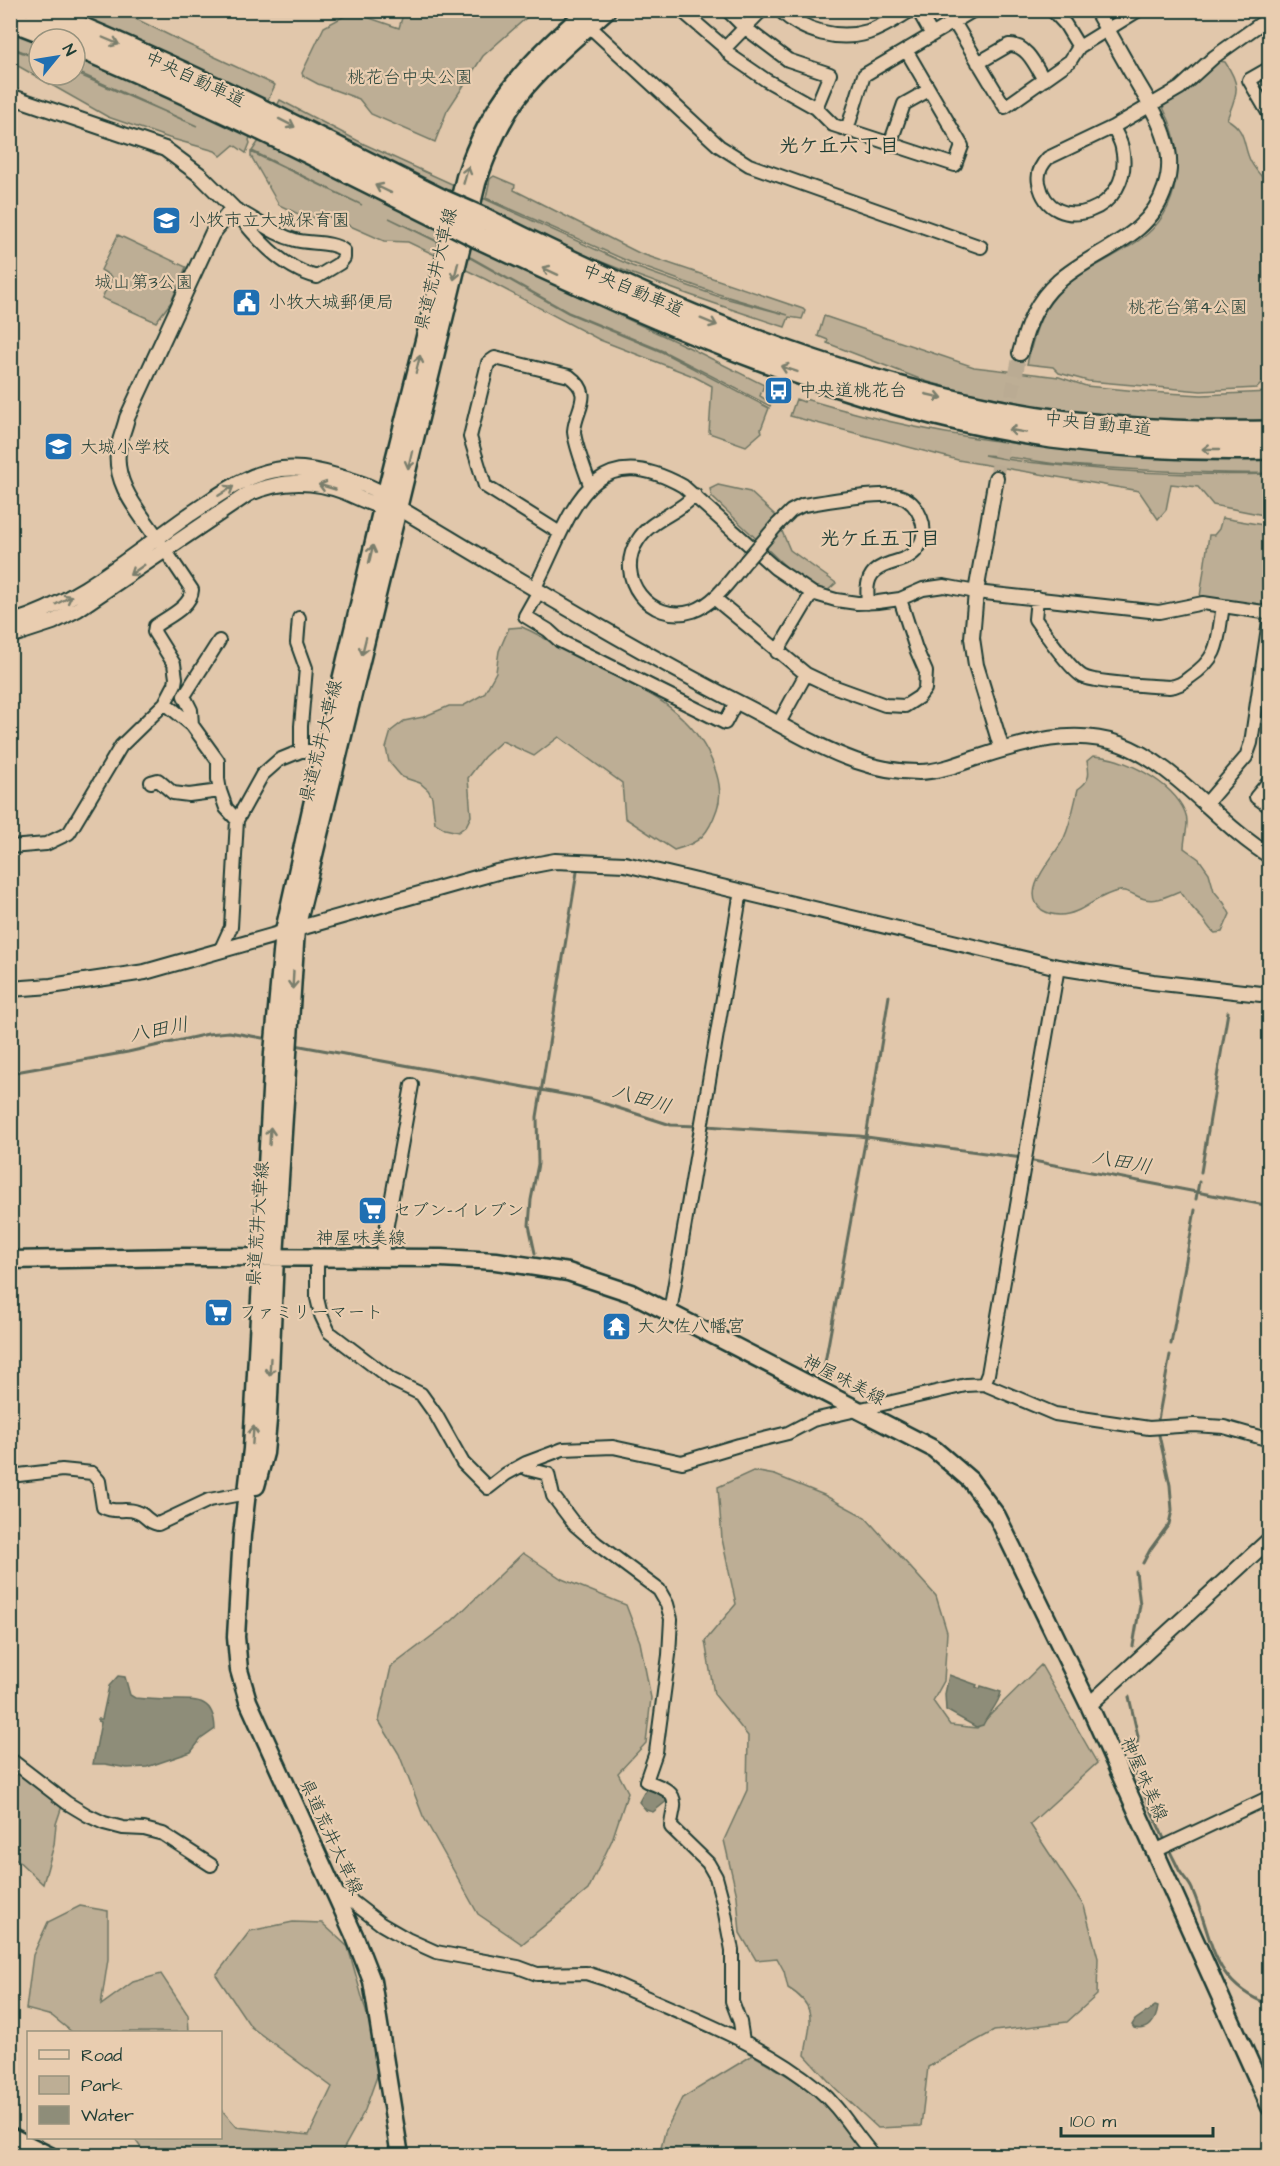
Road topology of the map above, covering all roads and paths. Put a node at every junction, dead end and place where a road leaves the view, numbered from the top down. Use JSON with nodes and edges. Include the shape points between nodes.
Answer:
{"nodes":[{"id":1,"x":37,"y":10,"type":"edge"},
{"id":2,"x":608,"y":10,"type":"edge"},
{"id":3,"x":681,"y":10,"type":"edge"},
{"id":4,"x":727,"y":10,"type":"edge"},
{"id":5,"x":762,"y":10,"type":"edge"},
{"id":6,"x":781,"y":10,"type":"edge"},
{"id":7,"x":910,"y":10,"type":"edge"},
{"id":8,"x":918,"y":10,"type":"edge"},
{"id":9,"x":974,"y":10,"type":"edge"},
{"id":10,"x":1052,"y":10,"type":"edge"},
{"id":11,"x":1096,"y":10,"type":"edge"},
{"id":12,"x":1139,"y":10,"type":"edge"},
{"id":13,"x":1269,"y":17,"type":"edge"},
{"id":14,"x":589,"y":18,"type":"edge"},
{"id":15,"x":10,"y":19,"type":"edge"},
{"id":16,"x":954,"y":22,"type":"junction"},
{"id":17,"x":31,"y":27,"type":"edge"},
{"id":18,"x":744,"y":27,"type":"junction"},
{"id":19,"x":1107,"y":29,"type":"junction"},
{"id":20,"x":932,"y":35,"type":"junction"},
{"id":21,"x":1079,"y":47,"type":"junction"},
{"id":22,"x":725,"y":48,"type":"junction"},
{"id":23,"x":87,"y":50,"type":"edge"},
{"id":24,"x":906,"y":50,"type":"junction"},
{"id":25,"x":978,"y":63,"type":"junction"},
{"id":26,"x":1269,"y":68,"type":"edge"},
{"id":27,"x":1044,"y":80,"type":"junction"},
{"id":28,"x":929,"y":90,"type":"junction"},
{"id":29,"x":10,"y":96,"type":"edge"},
{"id":30,"x":1150,"y":105,"type":"junction"},
{"id":31,"x":816,"y":108,"type":"junction"},
{"id":32,"x":1269,"y":116,"type":"edge"},
{"id":33,"x":1113,"y":127,"type":"junction"},
{"id":34,"x":847,"y":130,"type":"junction"},
{"id":35,"x":890,"y":144,"type":"junction"},
{"id":36,"x":233,"y":208,"type":"junction"},
{"id":37,"x":439,"y":208,"type":"junction"},
{"id":38,"x":482,"y":229,"type":"junction"},
{"id":39,"x":981,"y":247,"type":"dead end"},
{"id":40,"x":1020,"y":353,"type":"tunnel mouth"},
{"id":41,"x":1269,"y":432,"type":"edge"},
{"id":42,"x":1269,"y":448,"type":"edge"},
{"id":43,"x":996,"y":478,"type":"tunnel mouth"},
{"id":44,"x":590,"y":485,"type":"junction"},
{"id":45,"x":695,"y":495,"type":"junction"},
{"id":46,"x":383,"y":501,"type":"junction"},
{"id":47,"x":399,"y":508,"type":"junction"},
{"id":48,"x":560,"y":532,"type":"junction"},
{"id":49,"x":157,"y":538,"type":"junction"},
{"id":50,"x":165,"y":550,"type":"junction"},
{"id":51,"x":537,"y":590,"type":"junction"},
{"id":52,"x":976,"y":592,"type":"junction"},
{"id":53,"x":812,"y":593,"type":"junction"},
{"id":54,"x":714,"y":598,"type":"junction"},
{"id":55,"x":1037,"y":598,"type":"junction"},
{"id":56,"x":900,"y":599,"type":"junction"},
{"id":57,"x":868,"y":603,"type":"junction"},
{"id":58,"x":1223,"y":606,"type":"junction"},
{"id":59,"x":1269,"y":614,"type":"edge"},
{"id":60,"x":299,"y":618,"type":"dead end"},
{"id":61,"x":10,"y":623,"type":"edge"},
{"id":62,"x":10,"y":636,"type":"edge"},
{"id":63,"x":1268,"y":639,"type":"edge"},
{"id":64,"x":219,"y":641,"type":"dead end"},
{"id":65,"x":777,"y":652,"type":"junction"},
{"id":66,"x":806,"y":674,"type":"junction"},
{"id":67,"x":736,"y":702,"type":"junction"},
{"id":68,"x":165,"y":704,"type":"junction"},
{"id":69,"x":779,"y":723,"type":"junction"},
{"id":70,"x":192,"y":725,"type":"junction"},
{"id":71,"x":1002,"y":750,"type":"junction"},
{"id":72,"x":301,"y":751,"type":"junction"},
{"id":73,"x":330,"y":755,"type":"junction"},
{"id":74,"x":1269,"y":780,"type":"edge"},
{"id":75,"x":151,"y":782,"type":"dead end"},
{"id":76,"x":220,"y":791,"type":"junction"},
{"id":77,"x":1205,"y":806,"type":"junction"},
{"id":78,"x":1269,"y":807,"type":"edge"},
{"id":79,"x":237,"y":820,"type":"junction"},
{"id":80,"x":10,"y":847,"type":"edge"},
{"id":81,"x":1269,"y":856,"type":"edge"},
{"id":82,"x":741,"y":891,"type":"junction"},
{"id":83,"x":290,"y":930,"type":"junction"},
{"id":84,"x":220,"y":951,"type":"junction"},
{"id":85,"x":1058,"y":967,"type":"junction"},
{"id":86,"x":10,"y":989,"type":"edge"},
{"id":87,"x":1269,"y":995,"type":"edge"},
{"id":88,"x":412,"y":1085,"type":"dead end"},
{"id":89,"x":269,"y":1257,"type":"junction"},
{"id":90,"x":317,"y":1258,"type":"junction"},
{"id":91,"x":381,"y":1258,"type":"junction"},
{"id":92,"x":10,"y":1260,"type":"edge"},
{"id":93,"x":670,"y":1312,"type":"junction"},
{"id":94,"x":984,"y":1384,"type":"junction"},
{"id":95,"x":860,"y":1409,"type":"junction"},
{"id":96,"x":1269,"y":1440,"type":"edge"},
{"id":97,"x":526,"y":1463,"type":"junction"},
{"id":98,"x":10,"y":1476,"type":"edge"},
{"id":99,"x":247,"y":1493,"type":"junction"},
{"id":100,"x":242,"y":1535,"type":"junction"},
{"id":101,"x":1269,"y":1539,"type":"edge"},
{"id":102,"x":1089,"y":1705,"type":"junction"},
{"id":103,"x":10,"y":1759,"type":"edge"},
{"id":104,"x":1269,"y":1797,"type":"edge"},
{"id":105,"x":1155,"y":1851,"type":"junction"},
{"id":106,"x":211,"y":1865,"type":"dead end"},
{"id":107,"x":335,"y":1893,"type":"junction"},
{"id":108,"x":743,"y":2041,"type":"junction"},
{"id":109,"x":1269,"y":2106,"type":"edge"},
{"id":110,"x":10,"y":2136,"type":"edge"},
{"id":111,"x":50,"y":2156,"type":"edge"},
{"id":112,"x":400,"y":2156,"type":"edge"},
{"id":113,"x":874,"y":2156,"type":"edge"}],
"edges":[{"from":1,"to":37,"type":"highway","name":"中央自動車道","one_way":true,"via":[[140,53],[275,117]]},
{"from":2,"to":14,"type":"main road","name":"県道荒井大草線"},
{"from":3,"to":22,"type":"street"},
{"from":4,"to":18,"type":"street"},
{"from":5,"to":18,"type":"street"},
{"from":6,"to":7,"type":"street","via":[[809,28],[845,36],[870,31]]},
{"from":8,"to":20,"type":"street"},
{"from":9,"to":16,"type":"street"},
{"from":10,"to":21,"type":"street"},
{"from":11,"to":19,"type":"street"},
{"from":12,"to":19,"type":"street"},
{"from":13,"to":30,"type":"street","via":[[1214,57],[1180,88]]},
{"from":14,"to":39,"type":"street","via":[[719,146],[749,165]]},
{"from":46,"to":14,"type":"main road","name":"県道荒井大草線","one_way":true,"via":[[473,153],[515,80],[553,42]]},
{"from":14,"to":47,"type":"main road","name":"県道荒井大草線","one_way":true,"via":[[525,88],[485,158]]},
{"from":15,"to":17,"type":"highway"},
{"from":16,"to":20,"type":"street"},
{"from":16,"to":25,"type":"street"},
{"from":18,"to":22,"type":"street"},
{"from":18,"to":31,"type":"street","via":[[788,60],[830,74]]},
{"from":19,"to":21,"type":"street"},
{"from":19,"to":30,"type":"street"},
{"from":20,"to":24,"type":"street"},
{"from":21,"to":27,"type":"street","via":[[1070,61]]},
{"from":22,"to":31,"type":"street","via":[[748,69]]},
{"from":37,"to":23,"type":"highway","name":"中央自動車道","one_way":true},
{"from":24,"to":28,"type":"street"},
{"from":24,"to":34,"type":"street","via":[[864,75]]},
{"from":25,"to":27,"type":"street","via":[[1009,45],[1023,47]]},
{"from":25,"to":27,"type":"street","via":[[1005,107]]},
{"from":26,"to":32,"type":"street","via":[[1249,80]]},
{"from":28,"to":35,"type":"street","via":[[903,106]]},
{"from":28,"to":35,"type":"street","via":[[962,146],[955,165]]},
{"from":29,"to":36,"type":"street","via":[[165,149],[191,167]]},
{"from":30,"to":33,"type":"street"},
{"from":30,"to":40,"type":"street","via":[[1168,152],[1168,177],[1161,200],[1137,230],[1075,268],[1048,291],[1036,307]]},
{"from":31,"to":34,"type":"street","via":[[832,125]]},
{"from":33,"to":33,"type":"street","via":[[1043,163],[1038,179],[1041,191],[1054,207],[1084,213],[1112,196],[1125,165]]},
{"from":34,"to":35,"type":"street"},
{"from":36,"to":36,"type":"street","via":[[282,261],[300,271],[317,277],[344,258],[339,246],[285,237]]},
{"from":36,"to":49,"type":"street","via":[[212,234],[127,418],[119,445],[118,474]]},
{"from":37,"to":38,"type":"highway","name":"中央自動車道","bridge":true},
{"from":38,"to":41,"type":"highway","name":"中央自動車道","one_way":true,"via":[[736,333],[918,392],[1052,420],[1211,433]]},
{"from":42,"to":38,"type":"highway","name":"中央自動車道","one_way":true,"via":[[1171,449],[1052,437],[913,408],[730,348],[632,308]]},
{"from":43,"to":52,"type":"street"},
{"from":44,"to":45,"type":"street","via":[[612,473],[639,471],[667,477]]},
{"from":44,"to":48,"type":"street"},
{"from":44,"to":48,"type":"street","via":[[574,432],[584,395],[579,383],[569,376],[495,358],[488,363],[470,437],[485,486]]},
{"from":45,"to":53,"type":"street","via":[[775,567]]},
{"from":45,"to":54,"type":"street","via":[[638,540],[630,561],[631,581],[644,601],[669,613],[693,611]]},
{"from":46,"to":47,"type":"street"},
{"from":49,"to":46,"type":"street","one_way":true,"via":[[240,482],[275,470],[320,471],[347,479]]},
{"from":46,"to":50,"type":"street","one_way":true,"via":[[299,482],[261,488]]},
{"from":73,"to":46,"type":"main road","name":"県道荒井大草線","one_way":true},
{"from":47,"to":51,"type":"street"},
{"from":47,"to":73,"type":"main road","name":"県道荒井大草線","one_way":true},
{"from":48,"to":51,"type":"street"},
{"from":49,"to":50,"type":"street"},
{"from":61,"to":49,"type":"street","one_way":true,"via":[[72,597]]},
{"from":50,"to":62,"type":"street","one_way":true,"via":[[72,613]]},
{"from":50,"to":68,"type":"street","via":[[190,585],[192,594],[175,613],[155,626],[154,632],[174,664],[176,678]]},
{"from":51,"to":67,"type":"street"},
{"from":51,"to":67,"type":"street","via":[[525,616],[560,641],[725,723]]},
{"from":52,"to":55,"type":"street"},
{"from":52,"to":56,"type":"street","via":[[933,587]]},
{"from":52,"to":71,"type":"street","via":[[973,651]]},
{"from":53,"to":57,"type":"street"},
{"from":53,"to":65,"type":"street"},
{"from":54,"to":57,"type":"street","bridge":true,"via":[[777,525],[803,505],[888,494],[906,498],[923,521],[919,547],[904,560],[874,572],[868,580]]},
{"from":54,"to":65,"type":"street"},
{"from":55,"to":58,"type":"street","via":[[1159,612],[1203,603]]},
{"from":55,"to":58,"type":"street","via":[[1035,619],[1082,677],[1169,687],[1178,686],[1210,662]]},
{"from":56,"to":57,"type":"street"},
{"from":56,"to":66,"type":"street","via":[[926,672],[925,689],[919,698],[905,705],[885,705]]},
{"from":58,"to":59,"type":"street"},
{"from":59,"to":63,"type":"street"},
{"from":60,"to":72,"type":"street","via":[[297,644],[306,668]]},
{"from":63,"to":77,"type":"street","via":[[1246,757]]},
{"from":64,"to":70,"type":"street","via":[[184,696],[191,710]]},
{"from":65,"to":66,"type":"street"},
{"from":66,"to":69,"type":"street"},
{"from":67,"to":69,"type":"street"},
{"from":68,"to":70,"type":"street"},
{"from":68,"to":80,"type":"street","via":[[121,746],[69,833],[46,844]]},
{"from":69,"to":71,"type":"street","via":[[856,761],[890,770],[921,772]]},
{"from":70,"to":76,"type":"street","via":[[218,761]]},
{"from":71,"to":77,"type":"street","via":[[1064,736],[1106,740],[1152,760]]},
{"from":72,"to":73,"type":"street"},
{"from":72,"to":79,"type":"street","via":[[279,760],[262,775]]},
{"from":73,"to":83,"type":"main road","name":"県道荒井大草線"},
{"from":74,"to":78,"type":"street","via":[[1256,797]]},
{"from":75,"to":76,"type":"street","via":[[158,780],[173,793]]},
{"from":76,"to":79,"type":"street","via":[[226,808]]},
{"from":77,"to":81,"type":"street"},
{"from":79,"to":84,"type":"street","via":[[231,927]]},
{"from":82,"to":83,"type":"street","via":[[625,864],[555,861],[497,872]]},
{"from":82,"to":85,"type":"street"},
{"from":82,"to":93,"type":"street"},
{"from":83,"to":84,"type":"street"},
{"from":83,"to":89,"type":"main road","name":"県道荒井大草線"},
{"from":84,"to":86,"type":"street","via":[[145,972]]},
{"from":85,"to":87,"type":"street"},
{"from":85,"to":94,"type":"street"},
{"from":88,"to":91,"type":"street"},
{"from":89,"to":90,"type":"main road","name":"神屋味美線"},
{"from":89,"to":92,"type":"main road","name":"神屋味美線"},
{"from":99,"to":89,"type":"main road","name":"県道荒井大草線","one_way":true},
{"from":89,"to":100,"type":"main road","name":"県道荒井大草線","one_way":true,"via":[[265,1453]]},
{"from":90,"to":91,"type":"main road","name":"神屋味美線"},
{"from":90,"to":97,"type":"street","via":[[317,1298],[329,1332],[392,1380],[421,1394],[462,1463],[489,1488]]},
{"from":91,"to":93,"type":"main road","name":"神屋味美線","via":[[496,1261],[548,1269],[593,1279]]},
{"from":93,"to":95,"type":"main road","name":"神屋味美線"},
{"from":94,"to":95,"type":"street"},
{"from":94,"to":96,"type":"street","via":[[1055,1414],[1149,1428],[1224,1427]]},
{"from":95,"to":97,"type":"street","via":[[682,1462],[613,1447],[564,1449]]},
{"from":95,"to":102,"type":"main road","name":"神屋味美線","via":[[934,1449],[970,1480],[997,1516]]},
{"from":97,"to":108,"type":"street","via":[[528,1469],[548,1474],[553,1496],[575,1525],[659,1590],[667,1604],[671,1619],[669,1655],[656,1752],[645,1780],[672,1795],[671,1827],[708,1863],[716,1877],[732,1950],[732,2001]]},
{"from":98,"to":99,"type":"street","via":[[62,1470],[92,1473],[99,1481],[103,1507],[111,1511],[134,1510],[158,1524],[209,1500]]},
{"from":99,"to":100,"type":"main road","name":"県道荒井大草線"},
{"from":100,"to":107,"type":"main road","name":"県道荒井大草線","via":[[236,1637],[239,1670],[252,1711]]},
{"from":101,"to":102,"type":"street"},
{"from":102,"to":105,"type":"main road","name":"神屋味美線"},
{"from":103,"to":106,"type":"street","via":[[87,1815],[123,1828],[163,1834]]},
{"from":104,"to":105,"type":"street"},
{"from":105,"to":109,"type":"main road","name":"神屋味美線"},
{"from":107,"to":108,"type":"street","via":[[351,1900],[381,1924],[436,1952],[537,1974],[586,1973]]},
{"from":107,"to":112,"type":"main road","name":"県道荒井大草線","via":[[372,1981]]},
{"from":108,"to":113,"type":"street","via":[[767,2052],[818,2089],[840,2110]]},
{"from":110,"to":111,"type":"main road"}]}
